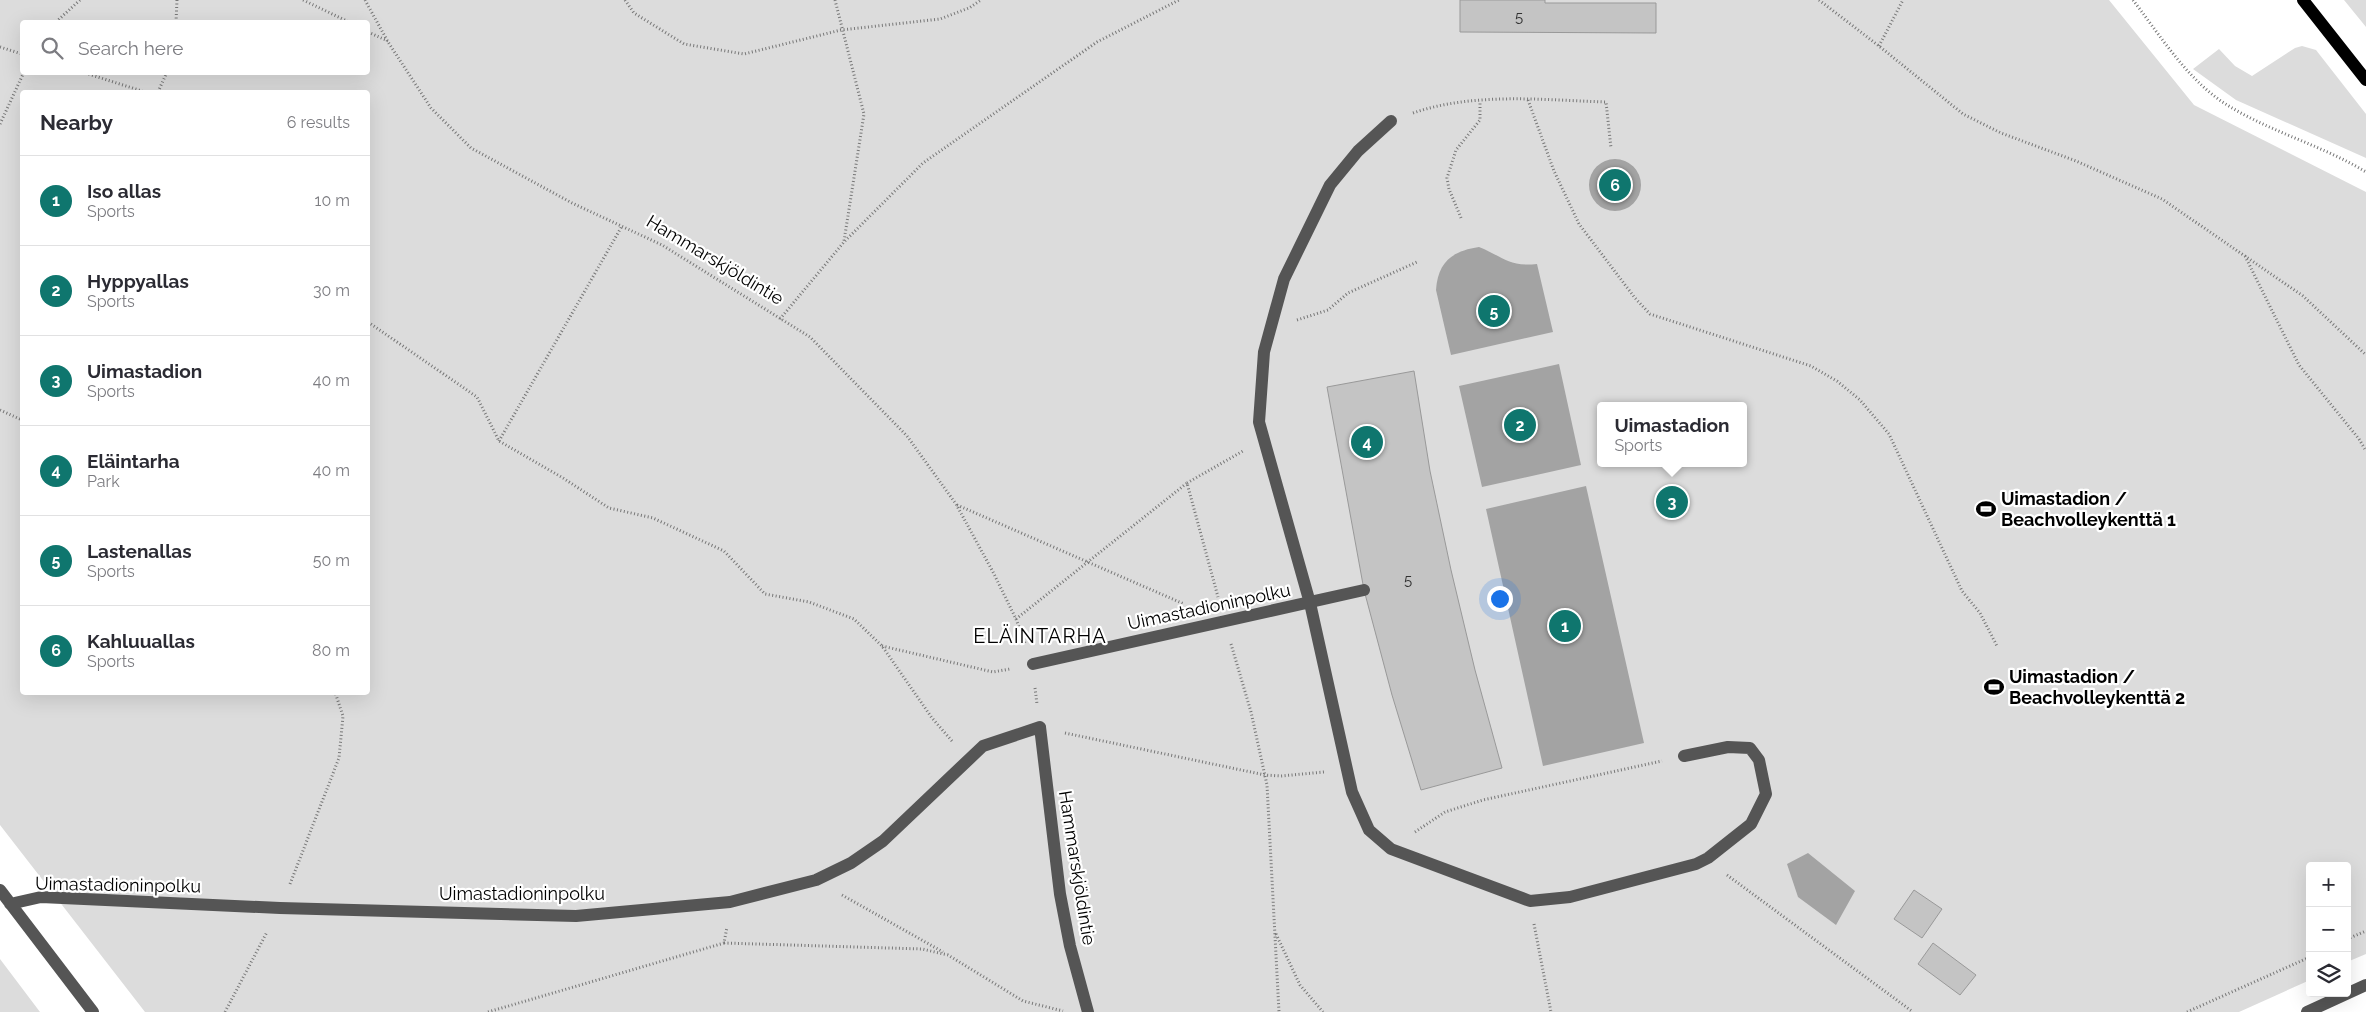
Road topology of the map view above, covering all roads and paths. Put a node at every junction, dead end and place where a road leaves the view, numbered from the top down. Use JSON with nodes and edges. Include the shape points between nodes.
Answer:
{"nodes":[{"id":1,"x":80,"y":0,"type":"edge"},
{"id":2,"x":177,"y":0,"type":"edge"},
{"id":3,"x":303,"y":0,"type":"edge"},
{"id":4,"x":365,"y":0,"type":"edge"},
{"id":5,"x":625,"y":0,"type":"edge"},
{"id":6,"x":834,"y":0,"type":"edge"},
{"id":7,"x":981,"y":0,"type":"edge"},
{"id":8,"x":1179,"y":0,"type":"edge"},
{"id":9,"x":1819,"y":0,"type":"edge"},
{"id":10,"x":1903,"y":0,"type":"edge"},
{"id":11,"x":2133,"y":0,"type":"edge"},
{"id":12,"x":2304,"y":0,"type":"edge"},
{"id":13,"x":58,"y":20,"type":"edge"},
{"id":14,"x":176,"y":20,"type":"edge"},
{"id":15,"x":345,"y":20,"type":"edge"},
{"id":16,"x":841,"y":30,"type":"junction"},
{"id":17,"x":370,"y":33,"type":"edge"},
{"id":18,"x":388,"y":42,"type":"junction"},
{"id":19,"x":1880,"y":46,"type":"junction"},
{"id":20,"x":0,"y":47,"type":"edge"},
{"id":21,"x":20,"y":53,"type":"edge"},
{"id":22,"x":23,"y":75,"type":"edge"},
{"id":23,"x":91,"y":75,"type":"edge"},
{"id":24,"x":166,"y":75,"type":"edge"},
{"id":25,"x":2366,"y":80,"type":"edge"},
{"id":26,"x":139,"y":90,"type":"edge"},
{"id":27,"x":159,"y":90,"type":"edge"},
{"id":28,"x":1528,"y":100,"type":"junction"},
{"id":29,"x":1480,"y":101,"type":"junction"},
{"id":30,"x":1391,"y":121,"type":"joint"},
{"id":31,"x":0,"y":124,"type":"edge"},
{"id":32,"x":1611,"y":148,"type":"dead end"},
{"id":33,"x":2366,"y":172,"type":"edge"},
{"id":34,"x":1461,"y":218,"type":"dead end"},
{"id":35,"x":622,"y":226,"type":"junction"},
{"id":36,"x":844,"y":242,"type":"junction"},
{"id":37,"x":2244,"y":255,"type":"junction"},
{"id":38,"x":1417,"y":262,"type":"dead end"},
{"id":39,"x":780,"y":319,"type":"junction"},
{"id":40,"x":370,"y":323,"type":"edge"},
{"id":41,"x":1269,"y":330,"type":"junction"},
{"id":42,"x":2366,"y":355,"type":"edge"},
{"id":43,"x":0,"y":410,"type":"edge"},
{"id":44,"x":20,"y":419,"type":"edge"},
{"id":45,"x":1264,"y":440,"type":"junction"},
{"id":46,"x":499,"y":441,"type":"junction"},
{"id":47,"x":2366,"y":451,"type":"edge"},
{"id":48,"x":1187,"y":483,"type":"junction"},
{"id":49,"x":956,"y":504,"type":"junction"},
{"id":50,"x":1086,"y":562,"type":"junction"},
{"id":51,"x":993,"y":572,"type":"dead end"},
{"id":52,"x":1364,"y":590,"type":"dead end"},
{"id":53,"x":1310,"y":603,"type":"junction"},
{"id":54,"x":1016,"y":619,"type":"dead end"},
{"id":55,"x":1224,"y":621,"type":"junction"},
{"id":56,"x":882,"y":646,"type":"junction"},
{"id":57,"x":1997,"y":646,"type":"dead end"},
{"id":58,"x":1032,"y":664,"type":"joint"},
{"id":59,"x":336,"y":695,"type":"edge"},
{"id":60,"x":1040,"y":727,"type":"junction"},
{"id":61,"x":1684,"y":756,"type":"joint"},
{"id":62,"x":970,"y":760,"type":"junction"},
{"id":63,"x":1347,"y":770,"type":"junction"},
{"id":64,"x":1265,"y":775,"type":"junction"},
{"id":65,"x":1390,"y":850,"type":"junction"},
{"id":66,"x":1708,"y":858,"type":"junction"},
{"id":67,"x":816,"y":880,"type":"junction"},
{"id":68,"x":0,"y":890,"type":"edge"},
{"id":69,"x":1530,"y":901,"type":"junction"},
{"id":70,"x":730,"y":902,"type":"junction"},
{"id":71,"x":10,"y":904,"type":"junction"},
{"id":72,"x":280,"y":908,"type":"junction"},
{"id":73,"x":2366,"y":931,"type":"edge"},
{"id":74,"x":1275,"y":932,"type":"junction"},
{"id":75,"x":2351,"y":938,"type":"edge"},
{"id":76,"x":724,"y":943,"type":"junction"},
{"id":77,"x":948,"y":955,"type":"junction"},
{"id":78,"x":2306,"y":958,"type":"edge"},
{"id":79,"x":2366,"y":985,"type":"edge"},
{"id":80,"x":93,"y":1012,"type":"edge"},
{"id":81,"x":225,"y":1012,"type":"edge"},
{"id":82,"x":488,"y":1012,"type":"edge"},
{"id":83,"x":1065,"y":1012,"type":"edge"},
{"id":84,"x":1088,"y":1012,"type":"edge"},
{"id":85,"x":1278,"y":1012,"type":"edge"},
{"id":86,"x":1323,"y":1012,"type":"edge"},
{"id":87,"x":1550,"y":1012,"type":"edge"},
{"id":88,"x":1914,"y":1012,"type":"edge"},
{"id":89,"x":2187,"y":1012,"type":"edge"},
{"id":90,"x":2307,"y":1012,"type":"edge"}],
"edges":[{"from":1,"to":13,"type":"path"},
{"from":2,"to":14,"type":"path"},
{"from":3,"to":15,"type":"path"},
{"from":4,"to":18,"type":"path","name":"Hammarskjöldintie"},
{"from":5,"to":16,"type":"path","via":[[634,13],[684,44],[744,54]]},
{"from":6,"to":16,"type":"path"},
{"from":7,"to":16,"type":"path","via":[[970,8],[940,19]]},
{"from":8,"to":36,"type":"path","via":[[1097,42],[923,163]]},
{"from":9,"to":19,"type":"path"},
{"from":10,"to":19,"type":"path"},
{"from":11,"to":33,"type":"path","via":[[2202,86],[2221,101],[2252,119]]},
{"from":12,"to":25,"type":"main road"},
{"from":16,"to":36,"type":"path","via":[[864,114]]},
{"from":17,"to":18,"type":"path"},
{"from":18,"to":35,"type":"path","name":"Hammarskjöldintie","via":[[431,108],[471,148],[572,203]]},
{"from":19,"to":37,"type":"path","via":[[1963,114],[2001,133],[2076,161],[2162,199]]},
{"from":20,"to":21,"type":"path"},
{"from":22,"to":31,"type":"path"},
{"from":23,"to":26,"type":"path"},
{"from":24,"to":27,"type":"path"},
{"from":28,"to":29,"type":"path"},
{"from":28,"to":32,"type":"path","via":[[1606,102]]},
{"from":28,"to":57,"type":"path","via":[[1554,171],[1579,224],[1650,314],[1811,366],[1860,400],[1889,434],[1962,591],[1980,613]]},
{"from":29,"to":30,"type":"path","via":[[1430,107]]},
{"from":29,"to":34,"type":"path","via":[[1480,120],[1456,150],[1448,178]]},
{"from":30,"to":41,"type":"street","via":[[1358,151],[1330,185],[1284,279]]},
{"from":35,"to":39,"type":"path","name":"Hammarskjöldintie","via":[[662,245]]},
{"from":35,"to":46,"type":"path"},
{"from":36,"to":39,"type":"path"},
{"from":37,"to":42,"type":"path","via":[[2303,296]]},
{"from":37,"to":47,"type":"path","via":[[2298,365]]},
{"from":38,"to":41,"type":"path","via":[[1348,293],[1328,310]]},
{"from":39,"to":49,"type":"path","name":"Hammarskjöldintie","via":[[810,337],[907,436]]},
{"from":40,"to":46,"type":"path","via":[[477,397]]},
{"from":41,"to":45,"type":"street","via":[[1264,352],[1259,422]]},
{"from":43,"to":44,"type":"path"},
{"from":45,"to":48,"type":"path"},
{"from":45,"to":53,"type":"street"},
{"from":46,"to":56,"type":"path","via":[[609,508],[653,518],[724,551],[765,594],[809,602],[854,619]]},
{"from":48,"to":50,"type":"path"},
{"from":48,"to":55,"type":"path"},
{"from":49,"to":50,"type":"path"},
{"from":49,"to":51,"type":"path","name":"Hammarskjöldintie"},
{"from":50,"to":54,"type":"path"},
{"from":50,"to":55,"type":"path"},
{"from":52,"to":53,"type":"street","name":"Uimastadioninpolku"},
{"from":53,"to":55,"type":"street","name":"Uimastadioninpolku"},
{"from":53,"to":63,"type":"street"},
{"from":55,"to":58,"type":"street","name":"Uimastadioninpolku"},
{"from":55,"to":64,"type":"path","via":[[1251,712]]},
{"from":56,"to":58,"type":"path","via":[[993,672]]},
{"from":56,"to":62,"type":"path","via":[[932,718]]},
{"from":59,"to":72,"type":"path","via":[[343,716],[339,758]]},
{"from":60,"to":62,"type":"street","name":"Uimastadioninpolku","via":[[983,746]]},
{"from":60,"to":64,"type":"path"},
{"from":60,"to":84,"type":"street","name":"Hammarskjöldintie","via":[[1060,894]]},
{"from":61,"to":65,"type":"path","via":[[1509,794],[1445,812]]},
{"from":61,"to":66,"type":"street","via":[[1750,748],[1759,760],[1766,794],[1751,824]]},
{"from":62,"to":67,"type":"street","name":"Uimastadioninpolku","via":[[883,841],[851,863]]},
{"from":63,"to":64,"type":"path"},
{"from":63,"to":65,"type":"street","via":[[1352,792],[1369,830]]},
{"from":64,"to":74,"type":"path"},
{"from":65,"to":69,"type":"street"},
{"from":66,"to":69,"type":"street","via":[[1696,864],[1570,897]]},
{"from":66,"to":88,"type":"path"},
{"from":67,"to":70,"type":"street","name":"Uimastadioninpolku"},
{"from":67,"to":77,"type":"path"},
{"from":68,"to":71,"type":"street"},
{"from":69,"to":87,"type":"path"},
{"from":70,"to":72,"type":"street","name":"Uimastadioninpolku","via":[[576,916]]},
{"from":70,"to":76,"type":"path"},
{"from":71,"to":72,"type":"street","name":"Uimastadioninpolku","via":[[41,897]]},
{"from":71,"to":80,"type":"street"},
{"from":72,"to":81,"type":"path"},
{"from":73,"to":75,"type":"path"},
{"from":74,"to":85,"type":"path"},
{"from":74,"to":86,"type":"path","via":[[1300,985]]},
{"from":76,"to":77,"type":"path","via":[[922,949]]},
{"from":76,"to":82,"type":"path"},
{"from":77,"to":83,"type":"path","via":[[1023,1001]]},
{"from":78,"to":89,"type":"path"},
{"from":79,"to":90,"type":"street"}]}
